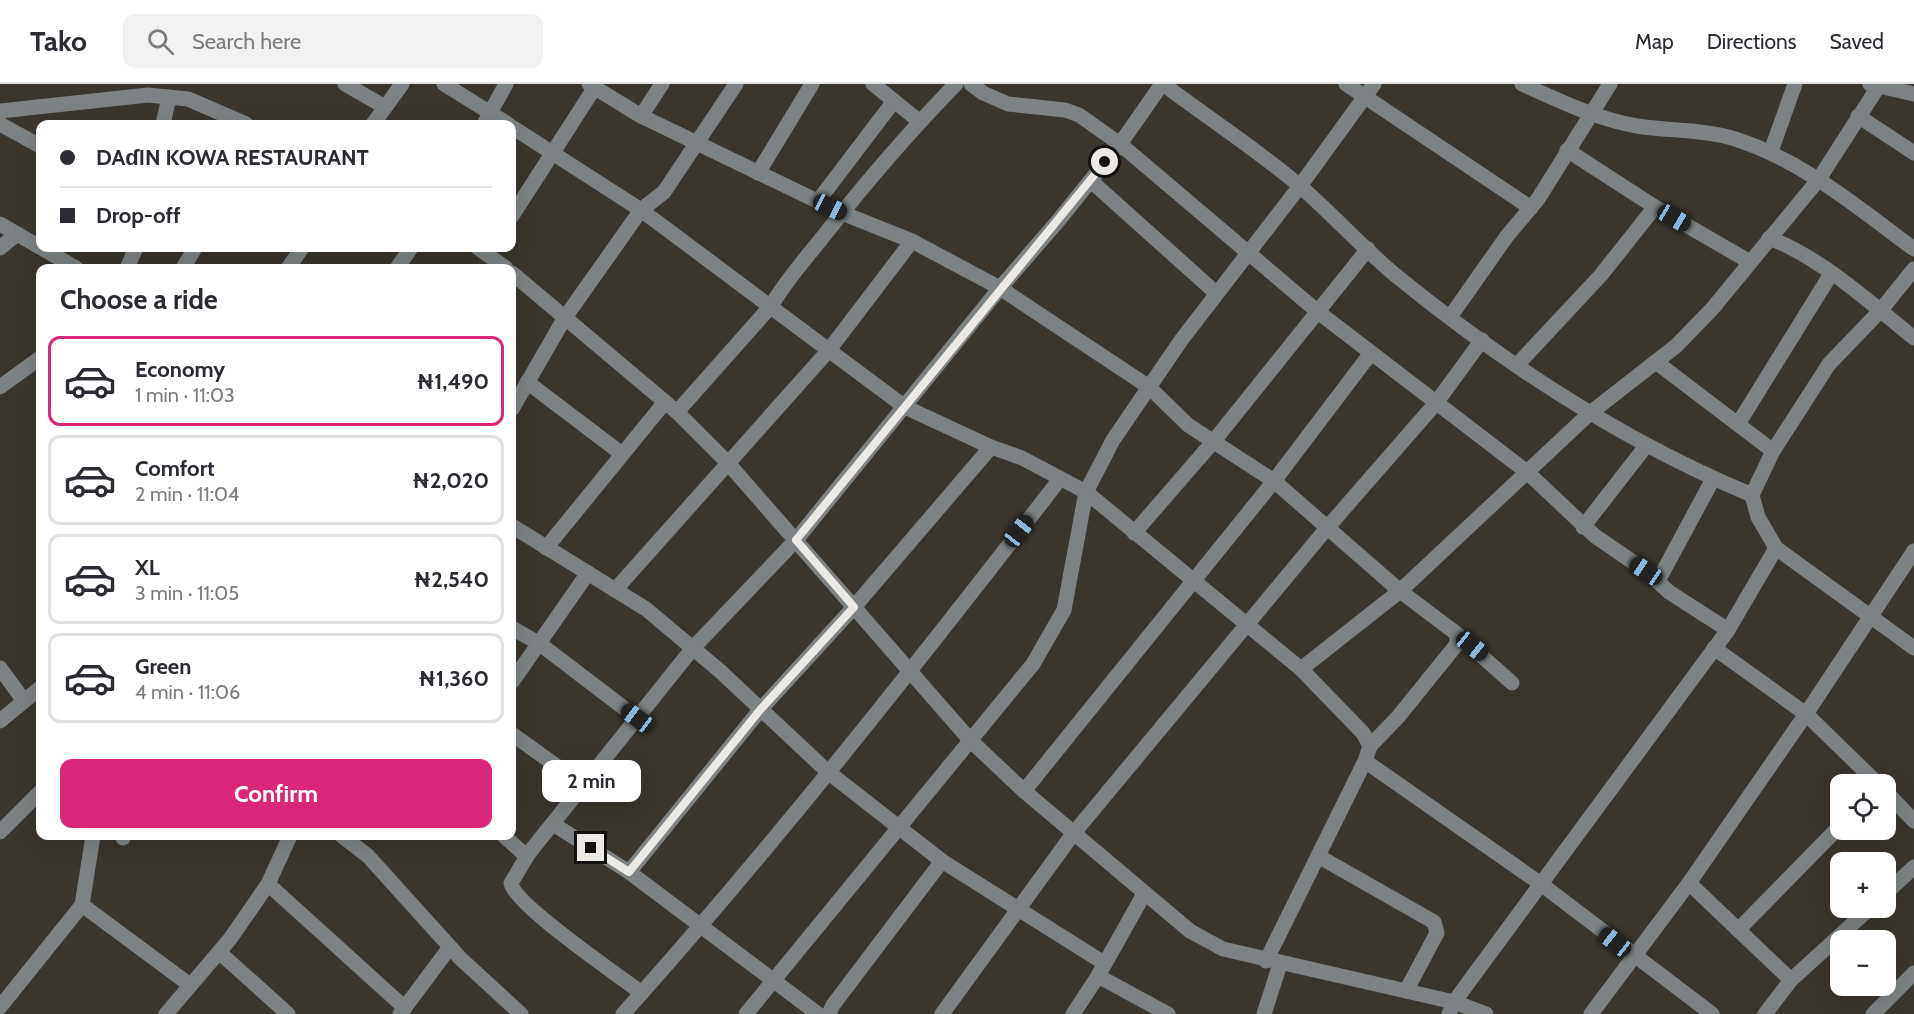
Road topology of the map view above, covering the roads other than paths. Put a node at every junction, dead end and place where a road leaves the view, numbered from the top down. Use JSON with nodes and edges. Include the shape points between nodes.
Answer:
{"nodes":[{"id":1,"x":345,"y":84,"type":"edge"},
{"id":2,"x":402,"y":84,"type":"edge"},
{"id":3,"x":444,"y":84,"type":"edge"},
{"id":4,"x":506,"y":84,"type":"edge"},
{"id":5,"x":662,"y":84,"type":"edge"},
{"id":6,"x":736,"y":84,"type":"edge"},
{"id":7,"x":812,"y":84,"type":"edge"},
{"id":8,"x":873,"y":84,"type":"edge"},
{"id":9,"x":956,"y":84,"type":"edge"},
{"id":10,"x":971,"y":84,"type":"edge"},
{"id":11,"x":1162,"y":84,"type":"edge"},
{"id":12,"x":1346,"y":84,"type":"edge"},
{"id":13,"x":1522,"y":84,"type":"edge"},
{"id":14,"x":1611,"y":84,"type":"edge"},
{"id":15,"x":1795,"y":84,"type":"edge"},
{"id":16,"x":1876,"y":85,"type":"edge"},
{"id":17,"x":592,"y":86,"type":"edge"},
{"id":18,"x":1370,"y":90,"type":"edge"},
{"id":19,"x":1914,"y":94,"type":"edge"},
{"id":20,"x":169,"y":97,"type":"junction"},
{"id":21,"x":894,"y":101,"type":"junction"},
{"id":22,"x":385,"y":107,"type":"junction"},
{"id":23,"x":0,"y":111,"type":"edge"},
{"id":24,"x":1590,"y":115,"type":"junction"},
{"id":25,"x":641,"y":116,"type":"junction"},
{"id":26,"x":1858,"y":116,"type":"junction"},
{"id":27,"x":487,"y":119,"type":"edge"},
{"id":28,"x":164,"y":120,"type":"edge"},
{"id":29,"x":237,"y":120,"type":"edge"},
{"id":30,"x":376,"y":120,"type":"edge"},
{"id":31,"x":919,"y":121,"type":"junction"},
{"id":32,"x":0,"y":124,"type":"edge"},
{"id":33,"x":516,"y":130,"type":"edge"},
{"id":34,"x":696,"y":142,"type":"junction"},
{"id":35,"x":36,"y":144,"type":"edge"},
{"id":36,"x":1120,"y":144,"type":"junction"},
{"id":37,"x":1567,"y":150,"type":"junction"},
{"id":38,"x":1771,"y":151,"type":"junction"},
{"id":39,"x":1914,"y":153,"type":"edge"},
{"id":40,"x":552,"y":155,"type":"junction"},
{"id":41,"x":758,"y":172,"type":"junction"},
{"id":42,"x":1819,"y":179,"type":"junction"},
{"id":43,"x":1091,"y":181,"type":"junction"},
{"id":44,"x":1300,"y":186,"type":"junction"},
{"id":45,"x":818,"y":201,"type":"junction"},
{"id":46,"x":1655,"y":207,"type":"junction"},
{"id":47,"x":1531,"y":208,"type":"junction"},
{"id":48,"x":516,"y":210,"type":"edge"},
{"id":49,"x":641,"y":210,"type":"junction"},
{"id":50,"x":842,"y":213,"type":"junction"},
{"id":51,"x":0,"y":224,"type":"edge"},
{"id":52,"x":16,"y":235,"type":"junction"},
{"id":53,"x":1769,"y":238,"type":"junction"},
{"id":54,"x":912,"y":241,"type":"junction"},
{"id":55,"x":36,"y":246,"type":"edge"},
{"id":56,"x":0,"y":248,"type":"edge"},
{"id":57,"x":1368,"y":249,"type":"junction"},
{"id":58,"x":1914,"y":249,"type":"edge"},
{"id":59,"x":47,"y":252,"type":"edge"},
{"id":60,"x":1247,"y":253,"type":"junction"},
{"id":61,"x":1750,"y":262,"type":"junction"},
{"id":62,"x":69,"y":264,"type":"edge"},
{"id":63,"x":1914,"y":269,"type":"edge"},
{"id":64,"x":1831,"y":274,"type":"junction"},
{"id":65,"x":516,"y":277,"type":"edge"},
{"id":66,"x":1000,"y":288,"type":"junction"},
{"id":67,"x":1216,"y":294,"type":"junction"},
{"id":68,"x":771,"y":306,"type":"junction"},
{"id":69,"x":1880,"y":311,"type":"junction"},
{"id":70,"x":1318,"y":312,"type":"junction"},
{"id":71,"x":1450,"y":317,"type":"junction"},
{"id":72,"x":564,"y":319,"type":"junction"},
{"id":73,"x":1914,"y":338,"type":"edge"},
{"id":74,"x":1482,"y":340,"type":"junction"},
{"id":75,"x":829,"y":350,"type":"junction"},
{"id":76,"x":1371,"y":353,"type":"junction"},
{"id":77,"x":36,"y":361,"type":"edge"},
{"id":78,"x":1656,"y":362,"type":"junction"},
{"id":79,"x":1517,"y":365,"type":"junction"},
{"id":80,"x":527,"y":382,"type":"junction"},
{"id":81,"x":0,"y":387,"type":"edge"},
{"id":82,"x":1149,"y":387,"type":"junction"},
{"id":83,"x":516,"y":402,"type":"edge"},
{"id":84,"x":665,"y":402,"type":"junction"},
{"id":85,"x":1436,"y":403,"type":"junction"},
{"id":86,"x":905,"y":407,"type":"junction"},
{"id":87,"x":677,"y":412,"type":"junction"},
{"id":88,"x":1589,"y":414,"type":"junction"},
{"id":89,"x":1738,"y":424,"type":"junction"},
{"id":90,"x":1213,"y":442,"type":"junction"},
{"id":91,"x":1646,"y":446,"type":"junction"},
{"id":92,"x":991,"y":447,"type":"junction"},
{"id":93,"x":1773,"y":451,"type":"junction"},
{"id":94,"x":622,"y":454,"type":"junction"},
{"id":95,"x":727,"y":462,"type":"junction"},
{"id":96,"x":1527,"y":472,"type":"junction"},
{"id":97,"x":1060,"y":479,"type":"junction"},
{"id":98,"x":1713,"y":479,"type":"junction"},
{"id":99,"x":1274,"y":481,"type":"junction"},
{"id":100,"x":1086,"y":492,"type":"junction"},
{"id":101,"x":1752,"y":495,"type":"junction"},
{"id":102,"x":1583,"y":527,"type":"junction"},
{"id":103,"x":1327,"y":528,"type":"junction"},
{"id":104,"x":516,"y":529,"type":"edge"},
{"id":105,"x":1134,"y":533,"type":"junction"},
{"id":106,"x":796,"y":540,"type":"junction"},
{"id":107,"x":546,"y":548,"type":"junction"},
{"id":108,"x":1776,"y":548,"type":"junction"},
{"id":109,"x":1914,"y":551,"type":"edge"},
{"id":110,"x":588,"y":573,"type":"junction"},
{"id":111,"x":1192,"y":580,"type":"junction"},
{"id":112,"x":1658,"y":581,"type":"junction"},
{"id":113,"x":615,"y":590,"type":"junction"},
{"id":114,"x":1400,"y":591,"type":"junction"},
{"id":115,"x":854,"y":607,"type":"junction"},
{"id":116,"x":1870,"y":618,"type":"junction"},
{"id":117,"x":1246,"y":625,"type":"junction"},
{"id":118,"x":516,"y":630,"type":"edge"},
{"id":119,"x":1728,"y":630,"type":"junction"},
{"id":120,"x":1457,"y":634,"type":"junction"},
{"id":121,"x":540,"y":644,"type":"junction"},
{"id":122,"x":693,"y":648,"type":"junction"},
{"id":123,"x":1714,"y":648,"type":"junction"},
{"id":124,"x":1914,"y":648,"type":"edge"},
{"id":125,"x":0,"y":668,"type":"edge"},
{"id":126,"x":1301,"y":669,"type":"junction"},
{"id":127,"x":910,"y":671,"type":"junction"},
{"id":128,"x":516,"y":677,"type":"edge"},
{"id":129,"x":1512,"y":683,"type":"dead end"},
{"id":130,"x":36,"y":691,"type":"edge"},
{"id":131,"x":24,"y":701,"type":"junction"},
{"id":132,"x":760,"y":710,"type":"junction"},
{"id":133,"x":1806,"y":714,"type":"junction"},
{"id":134,"x":637,"y":718,"type":"junction"},
{"id":135,"x":0,"y":721,"type":"edge"},
{"id":136,"x":516,"y":737,"type":"edge"},
{"id":137,"x":972,"y":741,"type":"junction"},
{"id":138,"x":1367,"y":754,"type":"junction"},
{"id":139,"x":828,"y":772,"type":"junction"},
{"id":140,"x":1868,"y":774,"type":"edge"},
{"id":141,"x":583,"y":785,"type":"junction"},
{"id":142,"x":1024,"y":791,"type":"junction"},
{"id":143,"x":36,"y":798,"type":"edge"},
{"id":144,"x":1896,"y":802,"type":"edge"},
{"id":145,"x":1914,"y":821,"type":"edge"},
{"id":146,"x":553,"y":824,"type":"junction"},
{"id":147,"x":900,"y":829,"type":"junction"},
{"id":148,"x":0,"y":832,"type":"edge"},
{"id":149,"x":1073,"y":834,"type":"junction"},
{"id":150,"x":1830,"y":836,"type":"edge"},
{"id":151,"x":92,"y":840,"type":"edge"},
{"id":152,"x":288,"y":840,"type":"edge"},
{"id":153,"x":347,"y":840,"type":"edge"},
{"id":154,"x":508,"y":840,"type":"edge"},
{"id":155,"x":529,"y":853,"type":"junction"},
{"id":156,"x":1318,"y":856,"type":"junction"},
{"id":157,"x":942,"y":861,"type":"junction"},
{"id":158,"x":1914,"y":867,"type":"edge"},
{"id":159,"x":629,"y":872,"type":"junction"},
{"id":160,"x":1689,"y":883,"type":"junction"},
{"id":161,"x":268,"y":884,"type":"junction"},
{"id":162,"x":1540,"y":884,"type":"junction"},
{"id":163,"x":1896,"y":884,"type":"edge"},
{"id":164,"x":1144,"y":894,"type":"junction"},
{"id":165,"x":82,"y":905,"type":"junction"},
{"id":166,"x":1018,"y":909,"type":"junction"},
{"id":167,"x":1859,"y":918,"type":"edge"},
{"id":168,"x":700,"y":928,"type":"junction"},
{"id":169,"x":1738,"y":930,"type":"junction"},
{"id":170,"x":450,"y":947,"type":"junction"},
{"id":171,"x":219,"y":952,"type":"junction"},
{"id":172,"x":1633,"y":956,"type":"junction"},
{"id":173,"x":1273,"y":963,"type":"junction"},
{"id":174,"x":1101,"y":969,"type":"junction"},
{"id":175,"x":1914,"y":973,"type":"edge"},
{"id":176,"x":1791,"y":980,"type":"junction"},
{"id":177,"x":773,"y":981,"type":"junction"},
{"id":178,"x":190,"y":985,"type":"junction"},
{"id":179,"x":1406,"y":991,"type":"junction"},
{"id":180,"x":642,"y":993,"type":"junction"},
{"id":181,"x":0,"y":1006,"type":"edge"},
{"id":182,"x":1452,"y":1008,"type":"edge"},
{"id":183,"x":403,"y":1011,"type":"edge"},
{"id":184,"x":166,"y":1014,"type":"edge"},
{"id":185,"x":288,"y":1014,"type":"edge"},
{"id":186,"x":521,"y":1014,"type":"edge"},
{"id":187,"x":623,"y":1014,"type":"edge"},
{"id":188,"x":746,"y":1014,"type":"edge"},
{"id":189,"x":818,"y":1014,"type":"edge"},
{"id":190,"x":829,"y":1014,"type":"edge"},
{"id":191,"x":942,"y":1014,"type":"edge"},
{"id":192,"x":1073,"y":1014,"type":"edge"},
{"id":193,"x":1168,"y":1014,"type":"edge"},
{"id":194,"x":1263,"y":1014,"type":"edge"},
{"id":195,"x":1486,"y":1014,"type":"edge"},
{"id":196,"x":1591,"y":1014,"type":"edge"},
{"id":197,"x":1712,"y":1014,"type":"edge"},
{"id":198,"x":1765,"y":1014,"type":"edge"},
{"id":199,"x":1872,"y":1014,"type":"edge"}],
"edges":[{"from":1,"to":22,"type":"street"},
{"from":2,"to":22,"type":"street"},
{"from":3,"to":27,"type":"street"},
{"from":4,"to":27,"type":"street"},
{"from":5,"to":25,"type":"street"},
{"from":6,"to":34,"type":"street"},
{"from":7,"to":41,"type":"street"},
{"from":8,"to":21,"type":"street"},
{"from":9,"to":31,"type":"street"},
{"from":10,"to":36,"type":"street","via":[[1008,104],[1079,115]]},
{"from":11,"to":36,"type":"street"},
{"from":11,"to":44,"type":"street"},
{"from":12,"to":18,"type":"street"},
{"from":13,"to":24,"type":"street"},
{"from":14,"to":24,"type":"street"},
{"from":15,"to":38,"type":"street"},
{"from":16,"to":19,"type":"street"},
{"from":16,"to":26,"type":"street"},
{"from":17,"to":25,"type":"street"},
{"from":17,"to":40,"type":"street"},
{"from":18,"to":44,"type":"street"},
{"from":18,"to":47,"type":"street"},
{"from":20,"to":23,"type":"street","via":[[103,98]]},
{"from":20,"to":28,"type":"street"},
{"from":20,"to":29,"type":"street","via":[[188,99]]},
{"from":21,"to":31,"type":"street"},
{"from":21,"to":45,"type":"street"},
{"from":22,"to":30,"type":"street"},
{"from":24,"to":37,"type":"street"},
{"from":24,"to":38,"type":"street","via":[[1636,126],[1729,137]]},
{"from":25,"to":34,"type":"street"},
{"from":26,"to":39,"type":"street"},
{"from":26,"to":42,"type":"street"},
{"from":31,"to":50,"type":"street"},
{"from":32,"to":35,"type":"street"},
{"from":33,"to":40,"type":"street"},
{"from":34,"to":41,"type":"street"},
{"from":34,"to":49,"type":"street","via":[[664,192]]},
{"from":36,"to":43,"type":"street"},
{"from":36,"to":60,"type":"street"},
{"from":37,"to":46,"type":"street"},
{"from":37,"to":47,"type":"street"},
{"from":38,"to":42,"type":"street"},
{"from":40,"to":48,"type":"street"},
{"from":40,"to":49,"type":"street"},
{"from":41,"to":45,"type":"street"},
{"from":42,"to":53,"type":"street"},
{"from":42,"to":58,"type":"street"},
{"from":43,"to":66,"type":"street"},
{"from":43,"to":67,"type":"street"},
{"from":44,"to":57,"type":"street"},
{"from":44,"to":60,"type":"street"},
{"from":45,"to":50,"type":"street"},
{"from":46,"to":61,"type":"street"},
{"from":46,"to":79,"type":"street","via":[[1601,275]]},
{"from":47,"to":71,"type":"street"},
{"from":49,"to":68,"type":"street"},
{"from":49,"to":72,"type":"street"},
{"from":50,"to":54,"type":"street"},
{"from":50,"to":68,"type":"street"},
{"from":51,"to":52,"type":"street"},
{"from":52,"to":55,"type":"street"},
{"from":52,"to":56,"type":"street"},
{"from":53,"to":61,"type":"street"},
{"from":53,"to":64,"type":"street"},
{"from":54,"to":66,"type":"street"},
{"from":54,"to":75,"type":"street"},
{"from":57,"to":70,"type":"street"},
{"from":57,"to":71,"type":"street"},
{"from":59,"to":62,"type":"street"},
{"from":60,"to":67,"type":"street"},
{"from":60,"to":70,"type":"street"},
{"from":61,"to":78,"type":"street","via":[[1712,309]]},
{"from":63,"to":69,"type":"street"},
{"from":64,"to":69,"type":"street"},
{"from":64,"to":89,"type":"street"},
{"from":65,"to":72,"type":"street"},
{"from":66,"to":82,"type":"street"},
{"from":66,"to":86,"type":"street"},
{"from":67,"to":82,"type":"street"},
{"from":68,"to":75,"type":"street"},
{"from":68,"to":87,"type":"street"},
{"from":69,"to":73,"type":"street"},
{"from":69,"to":93,"type":"street","via":[[1829,364]]},
{"from":70,"to":76,"type":"street"},
{"from":70,"to":90,"type":"street"},
{"from":71,"to":74,"type":"street"},
{"from":72,"to":80,"type":"street"},
{"from":72,"to":84,"type":"street"},
{"from":74,"to":79,"type":"street"},
{"from":74,"to":85,"type":"street"},
{"from":75,"to":86,"type":"street"},
{"from":75,"to":95,"type":"street"},
{"from":76,"to":85,"type":"street"},
{"from":76,"to":99,"type":"street"},
{"from":77,"to":81,"type":"street"},
{"from":78,"to":88,"type":"street"},
{"from":78,"to":89,"type":"street"},
{"from":79,"to":88,"type":"street"},
{"from":80,"to":83,"type":"street"},
{"from":80,"to":94,"type":"street"},
{"from":82,"to":90,"type":"street","via":[[1188,425]]},
{"from":82,"to":100,"type":"street","via":[[1113,440]]},
{"from":84,"to":87,"type":"street"},
{"from":84,"to":94,"type":"street"},
{"from":85,"to":96,"type":"street"},
{"from":85,"to":103,"type":"street"},
{"from":86,"to":92,"type":"street"},
{"from":86,"to":106,"type":"street"},
{"from":87,"to":95,"type":"street"},
{"from":88,"to":91,"type":"street"},
{"from":88,"to":96,"type":"street"},
{"from":89,"to":93,"type":"street"},
{"from":90,"to":99,"type":"street"},
{"from":90,"to":105,"type":"street"},
{"from":91,"to":98,"type":"street"},
{"from":91,"to":102,"type":"street"},
{"from":92,"to":97,"type":"street","via":[[1022,458]]},
{"from":92,"to":115,"type":"street"},
{"from":93,"to":101,"type":"street"},
{"from":94,"to":107,"type":"street"},
{"from":95,"to":106,"type":"street"},
{"from":95,"to":113,"type":"street"},
{"from":96,"to":102,"type":"street"},
{"from":96,"to":114,"type":"street"},
{"from":97,"to":100,"type":"street"},
{"from":97,"to":127,"type":"street"},
{"from":98,"to":101,"type":"street"},
{"from":98,"to":112,"type":"street"},
{"from":99,"to":103,"type":"street"},
{"from":99,"to":111,"type":"street"},
{"from":100,"to":105,"type":"street"},
{"from":100,"to":137,"type":"street","via":[[1064,610],[1033,664]]},
{"from":101,"to":108,"type":"street","via":[[1758,517]]},
{"from":102,"to":112,"type":"street"},
{"from":103,"to":114,"type":"street"},
{"from":103,"to":117,"type":"street"},
{"from":104,"to":107,"type":"street"},
{"from":105,"to":111,"type":"street"},
{"from":106,"to":115,"type":"street"},
{"from":106,"to":122,"type":"street"},
{"from":107,"to":110,"type":"street"},
{"from":108,"to":116,"type":"street"},
{"from":108,"to":119,"type":"street"},
{"from":109,"to":116,"type":"street"},
{"from":110,"to":113,"type":"street"},
{"from":110,"to":121,"type":"street"},
{"from":111,"to":117,"type":"street"},
{"from":111,"to":142,"type":"street"},
{"from":112,"to":119,"type":"street"},
{"from":113,"to":122,"type":"street","via":[[646,609]]},
{"from":114,"to":120,"type":"street"},
{"from":114,"to":126,"type":"street"},
{"from":115,"to":127,"type":"street"},
{"from":115,"to":132,"type":"street"},
{"from":116,"to":124,"type":"street"},
{"from":116,"to":133,"type":"street"},
{"from":117,"to":126,"type":"street"},
{"from":117,"to":149,"type":"street"},
{"from":118,"to":121,"type":"street"},
{"from":119,"to":123,"type":"street"},
{"from":120,"to":129,"type":"street"},
{"from":120,"to":138,"type":"street","via":[[1457,644]]},
{"from":121,"to":128,"type":"street"},
{"from":121,"to":134,"type":"street"},
{"from":122,"to":132,"type":"street"},
{"from":122,"to":134,"type":"street"},
{"from":123,"to":133,"type":"street"},
{"from":123,"to":162,"type":"street"},
{"from":125,"to":131,"type":"street"},
{"from":126,"to":138,"type":"street","via":[[1363,733]]},
{"from":127,"to":137,"type":"street"},
{"from":127,"to":139,"type":"street"},
{"from":130,"to":131,"type":"street"},
{"from":131,"to":135,"type":"street"},
{"from":132,"to":139,"type":"street"},
{"from":132,"to":159,"type":"street"},
{"from":133,"to":140,"type":"street"},
{"from":133,"to":160,"type":"street"},
{"from":134,"to":141,"type":"street"},
{"from":136,"to":141,"type":"street"},
{"from":137,"to":142,"type":"street"},
{"from":137,"to":147,"type":"street"},
{"from":138,"to":156,"type":"street"},
{"from":138,"to":162,"type":"street"},
{"from":139,"to":147,"type":"street"},
{"from":139,"to":168,"type":"street"},
{"from":141,"to":146,"type":"street"},
{"from":142,"to":149,"type":"street"},
{"from":143,"to":148,"type":"street"},
{"from":144,"to":145,"type":"street"},
{"from":146,"to":155,"type":"street"},
{"from":146,"to":159,"type":"street"},
{"from":147,"to":157,"type":"street"},
{"from":147,"to":177,"type":"street"},
{"from":149,"to":164,"type":"street"},
{"from":149,"to":166,"type":"street"},
{"from":150,"to":169,"type":"street"},
{"from":151,"to":165,"type":"street"},
{"from":152,"to":161,"type":"street"},
{"from":153,"to":170,"type":"street","via":[[399,887]]},
{"from":154,"to":155,"type":"street","via":[[523,853]]},
{"from":155,"to":180,"type":"street","via":[[511,884],[513,891]]},
{"from":156,"to":173,"type":"street"},
{"from":156,"to":179,"type":"street","via":[[1434,922],[1437,933]]},
{"from":157,"to":166,"type":"street"},
{"from":157,"to":190,"type":"street"},
{"from":158,"to":163,"type":"street"},
{"from":159,"to":168,"type":"street"},
{"from":160,"to":169,"type":"street"},
{"from":160,"to":172,"type":"street"},
{"from":161,"to":171,"type":"street"},
{"from":161,"to":183,"type":"street"},
{"from":162,"to":172,"type":"street"},
{"from":162,"to":182,"type":"street"},
{"from":164,"to":173,"type":"street","via":[[1190,931],[1222,949]]},
{"from":164,"to":174,"type":"street"},
{"from":165,"to":178,"type":"street"},
{"from":165,"to":181,"type":"street"},
{"from":166,"to":174,"type":"street"},
{"from":166,"to":191,"type":"street"},
{"from":167,"to":176,"type":"street"},
{"from":168,"to":177,"type":"street"},
{"from":168,"to":180,"type":"street"},
{"from":169,"to":176,"type":"street"},
{"from":170,"to":183,"type":"street"},
{"from":170,"to":186,"type":"street"},
{"from":171,"to":178,"type":"street"},
{"from":171,"to":185,"type":"street"},
{"from":172,"to":196,"type":"street"},
{"from":172,"to":197,"type":"street"},
{"from":173,"to":179,"type":"street"},
{"from":173,"to":194,"type":"street"},
{"from":174,"to":192,"type":"street"},
{"from":174,"to":193,"type":"street"},
{"from":175,"to":199,"type":"street"},
{"from":176,"to":198,"type":"street"},
{"from":177,"to":188,"type":"street"},
{"from":177,"to":189,"type":"street"},
{"from":178,"to":184,"type":"street"},
{"from":179,"to":182,"type":"street"},
{"from":180,"to":187,"type":"street"},
{"from":182,"to":195,"type":"street"}]}
